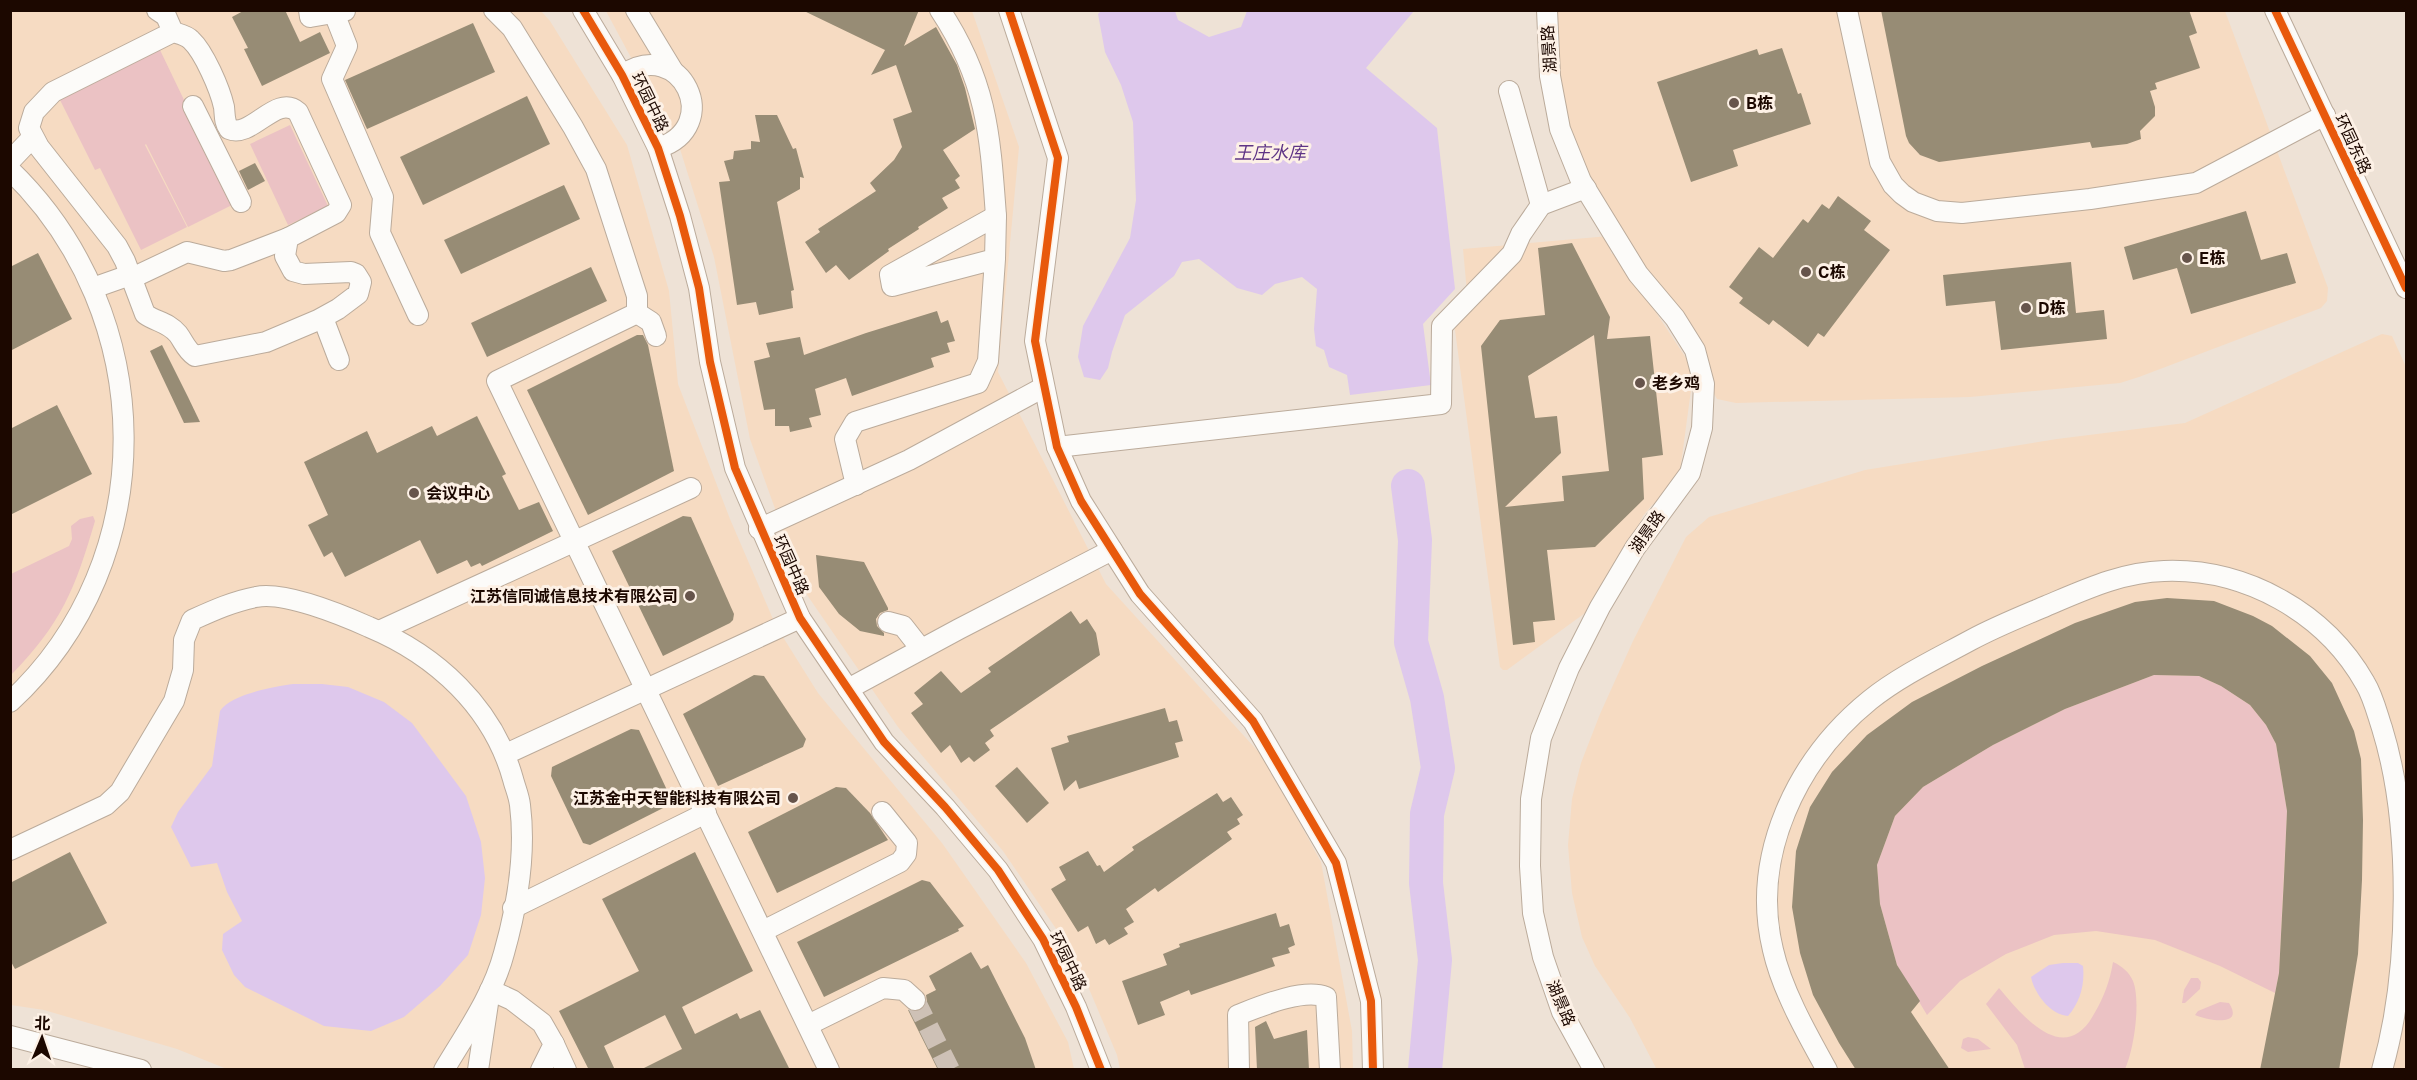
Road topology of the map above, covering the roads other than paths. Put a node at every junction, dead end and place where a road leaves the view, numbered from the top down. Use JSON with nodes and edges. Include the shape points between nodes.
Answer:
{"nodes":[{"id":1,"x":157,"y":10,"type":"edge"},
{"id":2,"x":309,"y":10,"type":"edge"},
{"id":3,"x":494,"y":10,"type":"edge"},
{"id":4,"x":583,"y":10,"type":"edge"},
{"id":5,"x":636,"y":10,"type":"edge"},
{"id":6,"x":940,"y":10,"type":"edge"},
{"id":7,"x":1009,"y":10,"type":"edge"},
{"id":8,"x":1547,"y":10,"type":"edge"},
{"id":9,"x":1847,"y":10,"type":"edge"},
{"id":10,"x":2275,"y":10,"type":"edge"},
{"id":11,"x":340,"y":12,"type":"edge"},
{"id":12,"x":173,"y":32,"type":"junction"},
{"id":13,"x":673,"y":71,"type":"junction"},
{"id":14,"x":622,"y":75,"type":"junction"},
{"id":15,"x":1509,"y":91,"type":"dead end"},
{"id":16,"x":193,"y":106,"type":"dead end"},
{"id":17,"x":2325,"y":115,"type":"junction"},
{"id":18,"x":225,"y":118,"type":"junction"},
{"id":19,"x":204,"y":128,"type":"junction"},
{"id":20,"x":31,"y":135,"type":"junction"},
{"id":21,"x":658,"y":148,"type":"junction"},
{"id":22,"x":10,"y":161,"type":"edge"},
{"id":23,"x":10,"y":170,"type":"edge"},
{"id":24,"x":1586,"y":189,"type":"junction"},
{"id":25,"x":241,"y":202,"type":"dead end"},
{"id":26,"x":1541,"y":205,"type":"junction"},
{"id":27,"x":996,"y":216,"type":"junction"},
{"id":28,"x":288,"y":238,"type":"junction"},
{"id":29,"x":995,"y":259,"type":"junction"},
{"id":30,"x":131,"y":277,"type":"junction"},
{"id":31,"x":93,"y":288,"type":"junction"},
{"id":32,"x":2406,"y":288,"type":"edge"},
{"id":33,"x":637,"y":314,"type":"junction"},
{"id":34,"x":418,"y":315,"type":"dead end"},
{"id":35,"x":323,"y":318,"type":"junction"},
{"id":36,"x":656,"y":336,"type":"dead end"},
{"id":37,"x":339,"y":360,"type":"dead end"},
{"id":38,"x":1044,"y":387,"type":"junction"},
{"id":39,"x":1057,"y":447,"type":"junction"},
{"id":40,"x":856,"y":485,"type":"junction"},
{"id":41,"x":691,"y":488,"type":"dead end"},
{"id":42,"x":759,"y":529,"type":"junction"},
{"id":43,"x":575,"y":541,"type":"junction"},
{"id":44,"x":1112,"y":550,"type":"junction"},
{"id":45,"x":800,"y":618,"type":"junction"},
{"id":46,"x":888,"y":622,"type":"dead end"},
{"id":47,"x":379,"y":631,"type":"junction"},
{"id":48,"x":921,"y":649,"type":"junction"},
{"id":49,"x":848,"y":689,"type":"junction"},
{"id":50,"x":646,"y":690,"type":"junction"},
{"id":51,"x":10,"y":702,"type":"edge"},
{"id":52,"x":506,"y":754,"type":"junction"},
{"id":53,"x":882,"y":812,"type":"dead end"},
{"id":54,"x":706,"y":813,"type":"junction"},
{"id":55,"x":10,"y":850,"type":"edge"},
{"id":56,"x":513,"y":908,"type":"junction"},
{"id":57,"x":763,"y":931,"type":"junction"},
{"id":58,"x":490,"y":990,"type":"junction"},
{"id":59,"x":915,"y":1000,"type":"tunnel mouth"},
{"id":60,"x":808,"y":1025,"type":"junction"},
{"id":61,"x":10,"y":1036,"type":"edge"},
{"id":62,"x":554,"y":1044,"type":"junction"},
{"id":63,"x":141,"y":1070,"type":"edge"},
{"id":64,"x":444,"y":1070,"type":"edge"},
{"id":65,"x":478,"y":1070,"type":"edge"},
{"id":66,"x":541,"y":1070,"type":"edge"},
{"id":67,"x":566,"y":1070,"type":"edge"},
{"id":68,"x":830,"y":1070,"type":"edge"},
{"id":69,"x":1101,"y":1070,"type":"edge"},
{"id":70,"x":1239,"y":1070,"type":"edge"},
{"id":71,"x":1330,"y":1070,"type":"edge"},
{"id":72,"x":1373,"y":1070,"type":"edge"},
{"id":73,"x":1594,"y":1070,"type":"edge"},
{"id":74,"x":1827,"y":1070,"type":"edge"},
{"id":75,"x":2382,"y":1070,"type":"edge"}],
"edges":[{"from":1,"to":12,"type":"street","via":[[166,16]]},
{"from":2,"to":11,"type":"street","via":[[310,17]]},
{"from":3,"to":33,"type":"street","via":[[512,27],[596,169],[637,296]]},
{"from":4,"to":14,"type":"street","name":"环园中路"},
{"from":5,"to":13,"type":"street"},
{"from":6,"to":27,"type":"street","via":[[959,39],[982,96]]},
{"from":7,"to":38,"type":"street","via":[[1058,158],[1035,341]]},
{"from":8,"to":24,"type":"street","name":"湖景路","via":[[1550,76],[1560,129]]},
{"from":9,"to":17,"type":"street","via":[[1880,162],[1902,194],[1936,211],[1985,211],[2196,183]]},
{"from":10,"to":17,"type":"street","name":"环园东路"},
{"from":11,"to":34,"type":"street","via":[[347,46],[332,79],[383,196],[380,233]]},
{"from":12,"to":18,"type":"street","via":[[185,36],[198,50],[216,85]]},
{"from":12,"to":20,"type":"street","via":[[53,92],[29,122]]},
{"from":13,"to":14,"type":"street","via":[[652,64]]},
{"from":13,"to":21,"type":"street","via":[[687,88],[691,116],[676,140]]},
{"from":14,"to":21,"type":"street","name":"环园中路"},
{"from":15,"to":26,"type":"street"},
{"from":16,"to":19,"type":"street"},
{"from":17,"to":32,"type":"street","name":"环园东路"},
{"from":18,"to":19,"type":"street"},
{"from":18,"to":28,"type":"street","via":[[227,126],[237,131],[282,108],[290,107],[300,116],[340,205],[336,213]]},
{"from":19,"to":25,"type":"street"},
{"from":20,"to":22,"type":"street"},
{"from":20,"to":30,"type":"street","via":[[117,246]]},
{"from":21,"to":42,"type":"street","name":"环园中路","via":[[699,288],[710,362],[735,468]]},
{"from":23,"to":31,"type":"street","via":[[46,208]]},
{"from":24,"to":26,"type":"street"},
{"from":24,"to":73,"type":"street","name":"湖景路","via":[[1638,274],[1675,318],[1695,350],[1704,384],[1702,428],[1690,473],[1635,548],[1600,606],[1554,701],[1539,748],[1531,799],[1533,913],[1562,1012]]},
{"from":26,"to":39,"type":"street","via":[[1512,254],[1442,326],[1441,404]]},
{"from":27,"to":29,"type":"street"},
{"from":27,"to":29,"type":"street","via":[[890,276],[892,286]]},
{"from":28,"to":30,"type":"street","via":[[224,261],[187,252]]},
{"from":28,"to":35,"type":"street","via":[[285,256],[293,271],[351,272],[359,278],[358,294]]},
{"from":29,"to":40,"type":"street","via":[[988,361],[978,383],[855,422],[845,439]]},
{"from":30,"to":31,"type":"street"},
{"from":30,"to":35,"type":"street","via":[[145,314],[166,323],[195,356],[266,342]]},
{"from":31,"to":51,"type":"street","via":[[108,326],[122,390],[124,457],[114,522],[97,575],[78,615],[41,670]]},
{"from":33,"to":36,"type":"street","via":[[651,322]]},
{"from":33,"to":43,"type":"street","via":[[497,381]]},
{"from":35,"to":37,"type":"street"},
{"from":38,"to":39,"type":"street"},
{"from":38,"to":40,"type":"street"},
{"from":39,"to":44,"type":"street","via":[[1081,501]]},
{"from":40,"to":42,"type":"street"},
{"from":41,"to":43,"type":"street"},
{"from":42,"to":45,"type":"street","name":"环园中路"},
{"from":43,"to":47,"type":"street"},
{"from":43,"to":50,"type":"street"},
{"from":44,"to":48,"type":"street"},
{"from":44,"to":72,"type":"street","via":[[1140,594],[1253,721],[1336,863],[1371,1001]]},
{"from":45,"to":49,"type":"street","name":"环园中路"},
{"from":45,"to":50,"type":"street"},
{"from":46,"to":48,"type":"street","via":[[903,626]]},
{"from":47,"to":52,"type":"street","via":[[417,651],[458,685],[488,721]]},
{"from":47,"to":55,"type":"street","via":[[295,600],[258,596],[192,620],[184,640],[183,670],[174,701],[120,792],[106,804]]},
{"from":48,"to":49,"type":"street"},
{"from":49,"to":69,"type":"street","name":"环园中路","via":[[884,742],[998,870],[1043,939]]},
{"from":50,"to":52,"type":"street"},
{"from":50,"to":54,"type":"street"},
{"from":52,"to":56,"type":"street","via":[[520,804],[521,853]]},
{"from":53,"to":57,"type":"street","via":[[905,837],[906,854],[900,862]]},
{"from":54,"to":56,"type":"street"},
{"from":54,"to":57,"type":"street"},
{"from":56,"to":58,"type":"street","via":[[504,954]]},
{"from":57,"to":60,"type":"street"},
{"from":58,"to":62,"type":"street","via":[[512,1000],[542,1023]]},
{"from":58,"to":64,"type":"street"},
{"from":58,"to":65,"type":"street"},
{"from":59,"to":60,"type":"street","via":[[904,990],[883,988]]},
{"from":60,"to":68,"type":"street"},
{"from":61,"to":63,"type":"street"},
{"from":62,"to":66,"type":"street"},
{"from":62,"to":67,"type":"street"},
{"from":70,"to":71,"type":"street","via":[[1238,1015],[1316,993],[1326,997]]},
{"from":74,"to":75,"type":"street","via":[[1773,952],[1767,902],[1777,835],[1792,794],[1810,765],[1837,731],[1872,699],[1910,673],[1992,629],[2114,579],[2185,571],[2249,584],[2291,605],[2330,637],[2367,685],[2391,766],[2401,843],[2397,1002]]}]}
